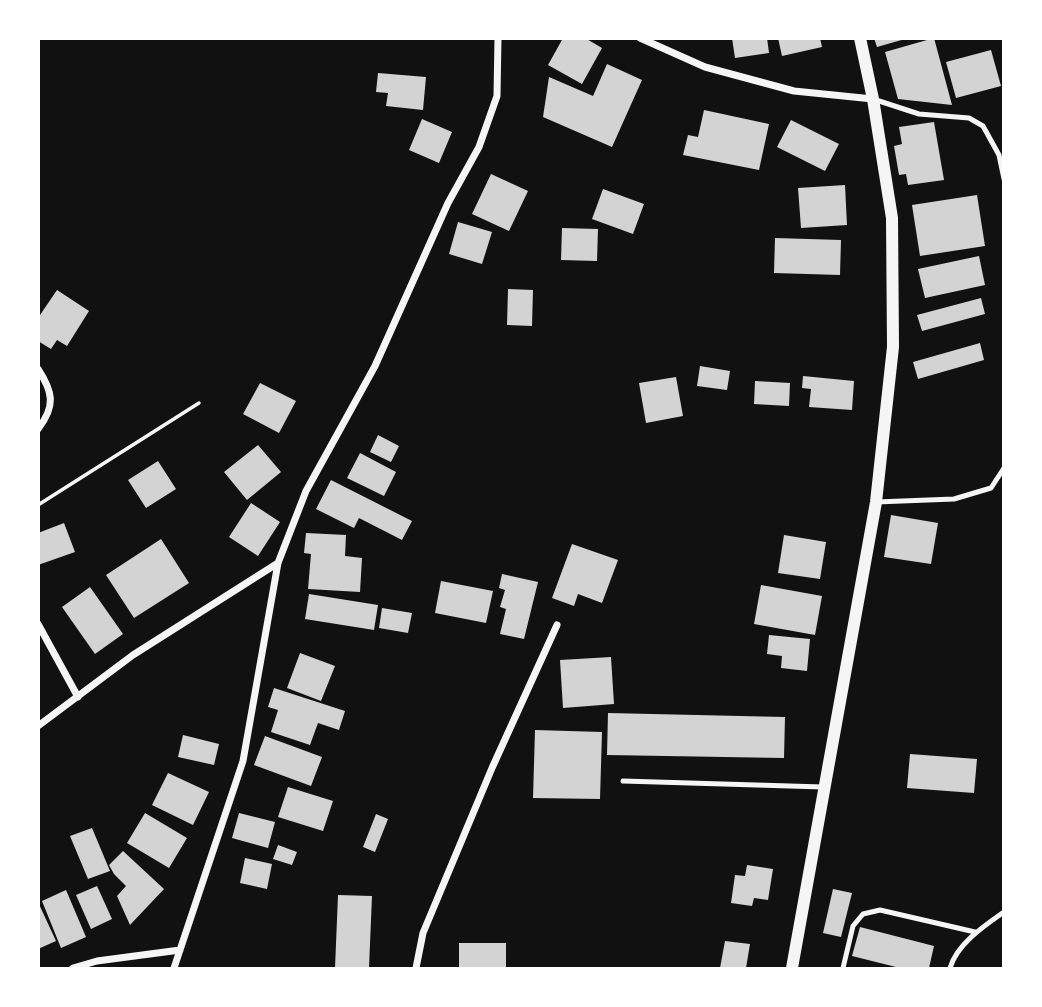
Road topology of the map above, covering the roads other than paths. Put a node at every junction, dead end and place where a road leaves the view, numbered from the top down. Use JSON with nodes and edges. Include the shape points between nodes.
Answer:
{"nodes":[{"id":1,"x":498,"y":38,"type":"edge"},
{"id":2,"x":640,"y":38,"type":"edge"},
{"id":3,"x":860,"y":38,"type":"edge"},
{"id":4,"x":873,"y":99,"type":"junction"},
{"id":5,"x":1003,"y":179,"type":"edge"},
{"id":6,"x":38,"y":369,"type":"edge"},
{"id":7,"x":38,"y":429,"type":"edge"},
{"id":8,"x":1003,"y":468,"type":"edge"},
{"id":9,"x":876,"y":502,"type":"junction"},
{"id":10,"x":278,"y":562,"type":"junction"},
{"id":11,"x":38,"y":624,"type":"edge"},
{"id":12,"x":557,"y":625,"type":"dead end"},
{"id":13,"x":78,"y":697,"type":"junction"},
{"id":14,"x":38,"y":726,"type":"edge"},
{"id":15,"x":623,"y":781,"type":"dead end"},
{"id":16,"x":823,"y":787,"type":"junction"},
{"id":17,"x":1003,"y":912,"type":"edge"},
{"id":18,"x":975,"y":932,"type":"junction"},
{"id":19,"x":180,"y":950,"type":"junction"},
{"id":20,"x":73,"y":968,"type":"edge"},
{"id":21,"x":174,"y":968,"type":"edge"},
{"id":22,"x":416,"y":968,"type":"edge"},
{"id":23,"x":793,"y":968,"type":"edge"},
{"id":24,"x":844,"y":968,"type":"edge"},
{"id":25,"x":950,"y":968,"type":"edge"}],
"edges":[{"from":1,"to":10,"type":"street","via":[[497,96],[479,147],[436,228],[375,366],[306,491]]},
{"from":2,"to":4,"type":"street","via":[[705,67],[794,91]]},
{"from":3,"to":4,"type":"street"},
{"from":4,"to":5,"type":"lane","via":[[919,114],[969,118],[983,126],[999,155]]},
{"from":4,"to":9,"type":"street","via":[[892,218],[893,334]]},
{"from":6,"to":7,"type":"street","via":[[50,389],[50,406]]},
{"from":8,"to":9,"type":"lane","via":[[991,488],[954,499]]},
{"from":9,"to":16,"type":"street"},
{"from":10,"to":13,"type":"street","via":[[133,655]]},
{"from":10,"to":19,"type":"street","via":[[243,761]]},
{"from":11,"to":13,"type":"street"},
{"from":12,"to":22,"type":"street","via":[[422,933]]},
{"from":13,"to":14,"type":"street"},
{"from":15,"to":16,"type":"lane"},
{"from":16,"to":23,"type":"street"},
{"from":17,"to":18,"type":"lane"},
{"from":18,"to":24,"type":"lane","via":[[880,910],[863,914],[853,926]]},
{"from":18,"to":25,"type":"lane"},
{"from":19,"to":20,"type":"street"},
{"from":19,"to":21,"type":"street"}]}
